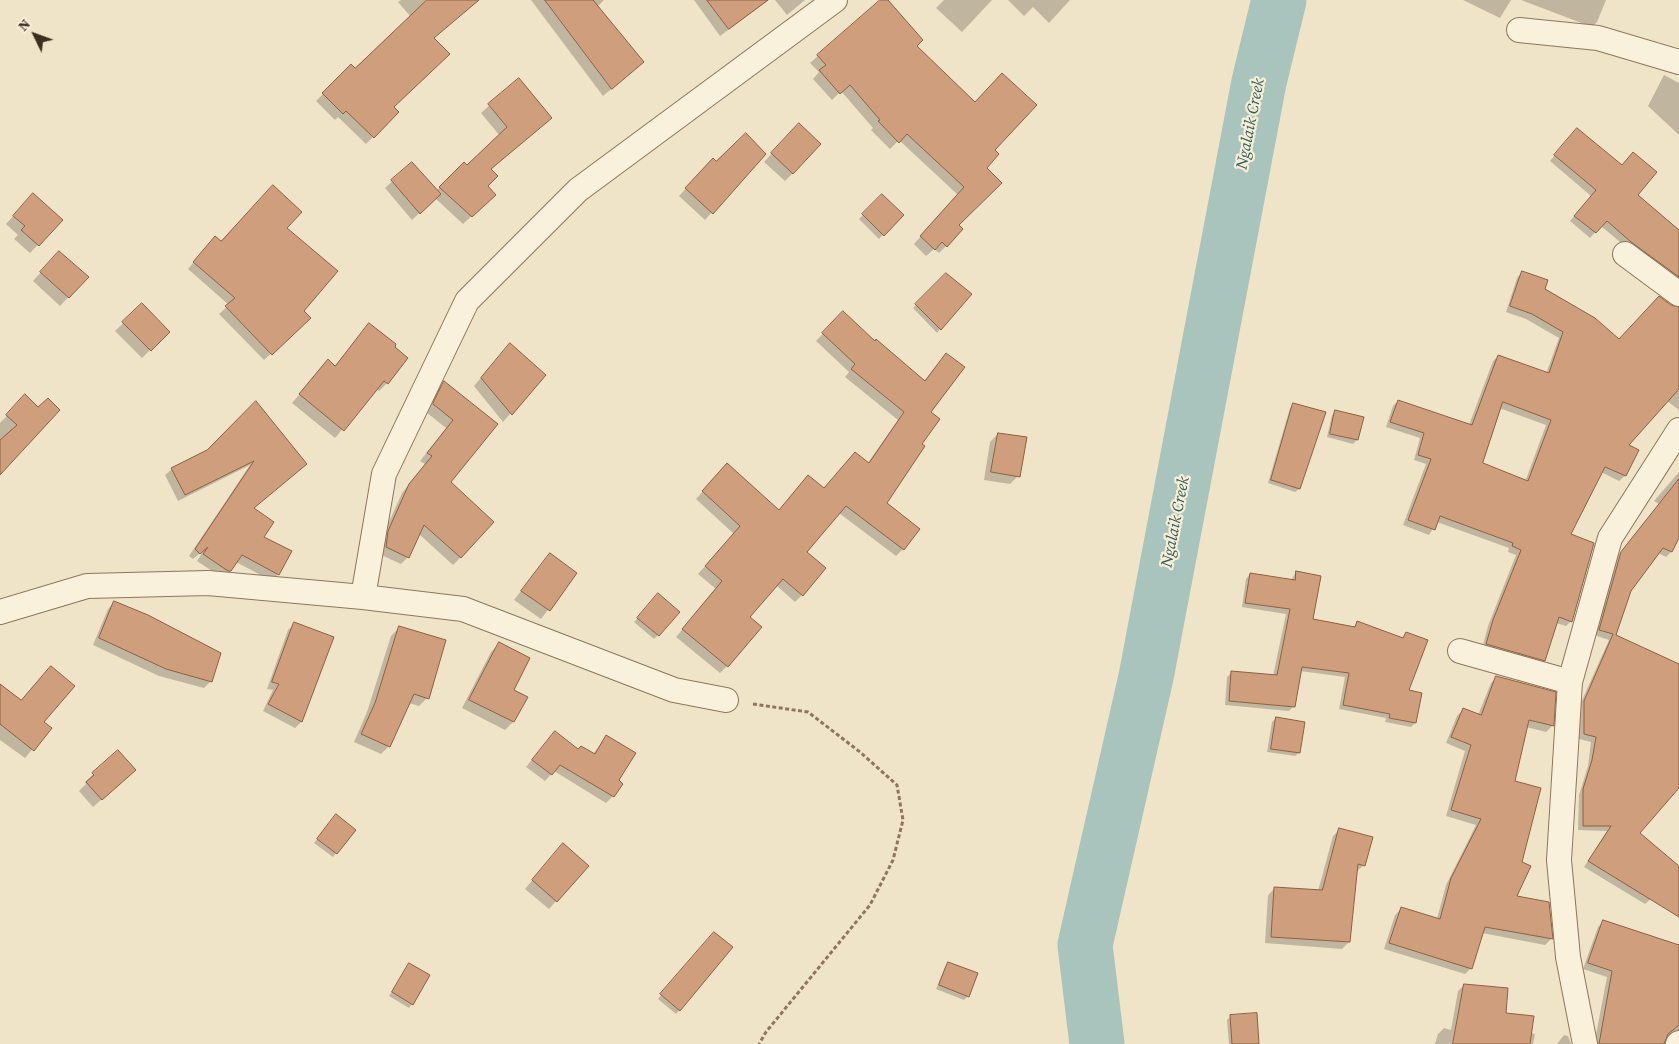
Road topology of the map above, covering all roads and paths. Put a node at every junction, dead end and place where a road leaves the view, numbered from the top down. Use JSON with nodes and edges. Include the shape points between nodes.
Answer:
{"nodes":[{"id":1,"x":835,"y":0,"type":"edge"},
{"id":2,"x":1519,"y":30,"type":"dead end"},
{"id":3,"x":1679,"y":62,"type":"edge"},
{"id":4,"x":1626,"y":254,"type":"dead end"},
{"id":5,"x":1679,"y":294,"type":"edge"},
{"id":6,"x":1679,"y":430,"type":"edge"},
{"id":7,"x":363,"y":597,"type":"junction"},
{"id":8,"x":0,"y":612,"type":"edge"},
{"id":9,"x":1460,"y":651,"type":"dead end"},
{"id":10,"x":1570,"y":682,"type":"junction"},
{"id":11,"x":726,"y":700,"type":"joint"},
{"id":12,"x":759,"y":1044,"type":"edge"},
{"id":13,"x":1585,"y":1044,"type":"edge"}],
"edges":[{"from":1,"to":7,"type":"street","via":[[578,190],[467,301],[384,474]]},
{"from":2,"to":3,"type":"street","via":[[1598,38]]},
{"from":4,"to":5,"type":"street"},
{"from":6,"to":10,"type":"street","via":[[1610,538]]},
{"from":7,"to":8,"type":"street","via":[[208,583],[87,586]]},
{"from":7,"to":11,"type":"street","via":[[463,609],[674,690]]},
{"from":9,"to":10,"type":"street"},
{"from":10,"to":13,"type":"street","via":[[1560,860],[1568,957]]},
{"from":11,"to":12,"type":"path","via":[[808,712],[897,786],[903,820],[893,860],[870,905]]}]}
